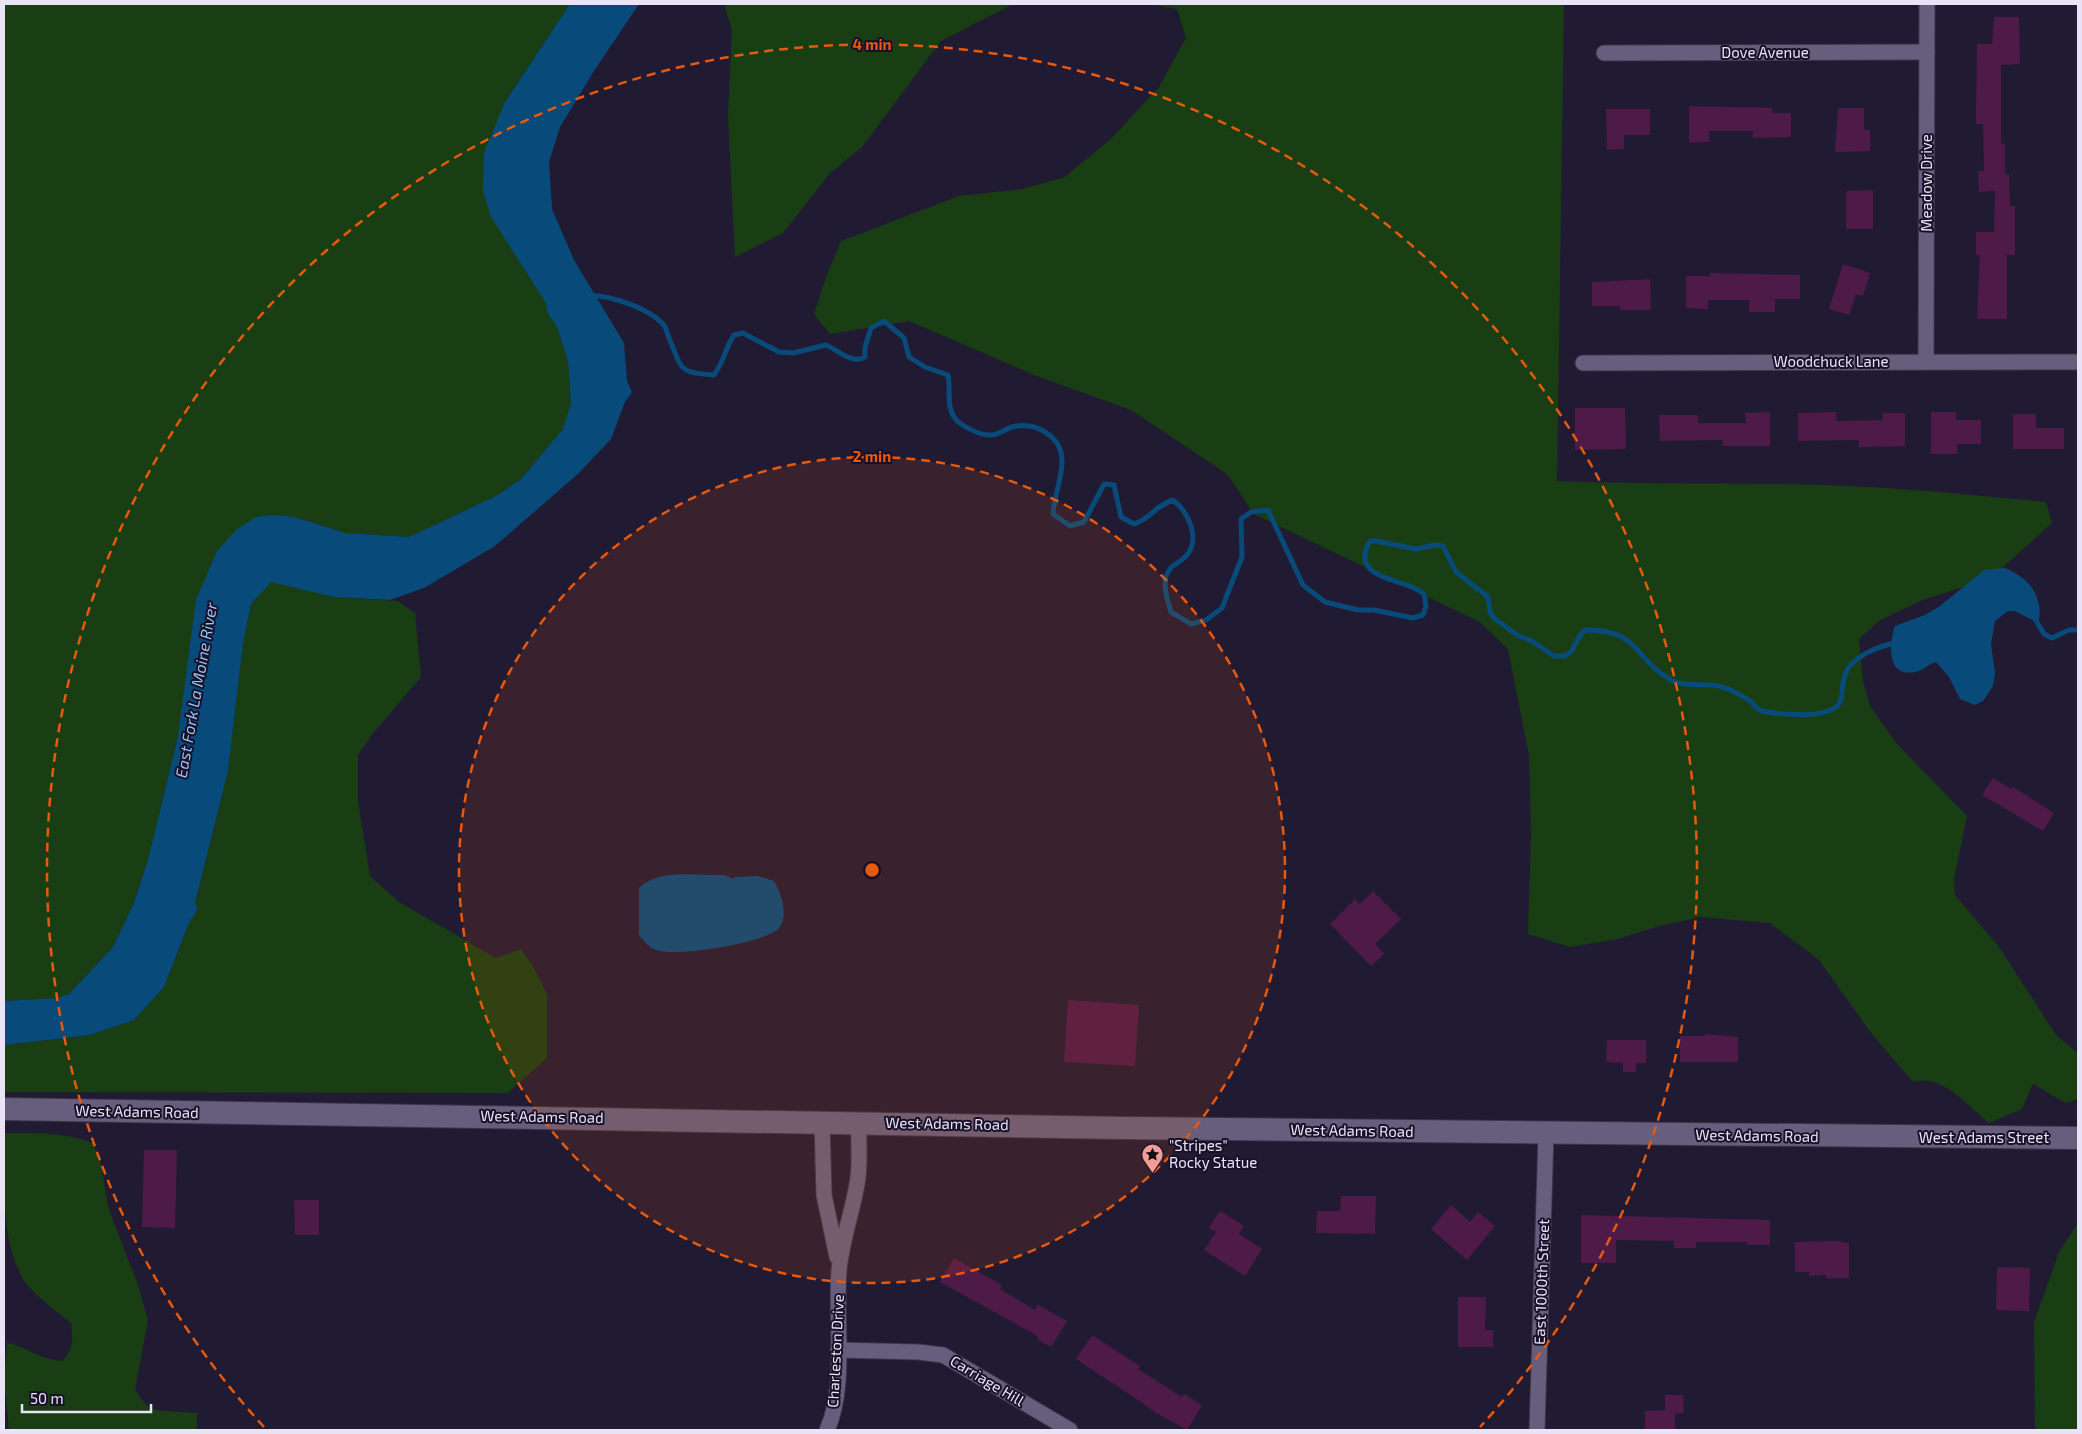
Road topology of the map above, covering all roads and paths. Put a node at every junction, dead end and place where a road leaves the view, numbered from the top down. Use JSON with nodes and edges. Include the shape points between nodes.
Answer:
{"nodes":[{"id":1,"x":1927,"y":4,"type":"edge"},
{"id":2,"x":1927,"y":52,"type":"junction"},
{"id":3,"x":1604,"y":53,"type":"dead end"},
{"id":4,"x":1926,"y":362,"type":"junction"},
{"id":5,"x":2078,"y":362,"type":"edge"},
{"id":6,"x":1583,"y":363,"type":"dead end"},
{"id":7,"x":4,"y":1109,"type":"edge"},
{"id":8,"x":822,"y":1122,"type":"junction"},
{"id":9,"x":858,"y":1123,"type":"junction"},
{"id":10,"x":1546,"y":1134,"type":"junction"},
{"id":11,"x":1890,"y":1137,"type":"joint"},
{"id":12,"x":2078,"y":1138,"type":"edge"},
{"id":13,"x":839,"y":1271,"type":"junction"},
{"id":14,"x":838,"y":1350,"type":"junction"},
{"id":15,"x":827,"y":1430,"type":"edge"},
{"id":16,"x":1070,"y":1430,"type":"edge"},
{"id":17,"x":1537,"y":1430,"type":"edge"}],
"edges":[{"from":1,"to":2,"type":"street","name":"Meadow Drive"},
{"from":2,"to":3,"type":"street","name":"Dove Avenue"},
{"from":2,"to":4,"type":"street","name":"Meadow Drive"},
{"from":4,"to":5,"type":"street","name":"Woodchuck Lane"},
{"from":4,"to":6,"type":"street","name":"Woodchuck Lane"},
{"from":7,"to":8,"type":"street","name":"West Adams Road"},
{"from":8,"to":9,"type":"street","name":"West Adams Road"},
{"from":8,"to":13,"type":"street","name":"Charleston Drive","via":[[824,1195]]},
{"from":9,"to":10,"type":"street","name":"West Adams Road"},
{"from":9,"to":13,"type":"street","name":"Charleston Drive","via":[[858,1181],[846,1222]]},
{"from":10,"to":11,"type":"street","name":"West Adams Road"},
{"from":10,"to":17,"type":"street","name":"East 1000th Street"},
{"from":11,"to":12,"type":"street","name":"West Adams Street"},
{"from":13,"to":14,"type":"street","name":"Charleston Drive"},
{"from":14,"to":15,"type":"street","name":"Charleston Drive","via":[[834,1410]]},
{"from":14,"to":16,"type":"street","name":"Carriage Hill","via":[[943,1355]]}]}
